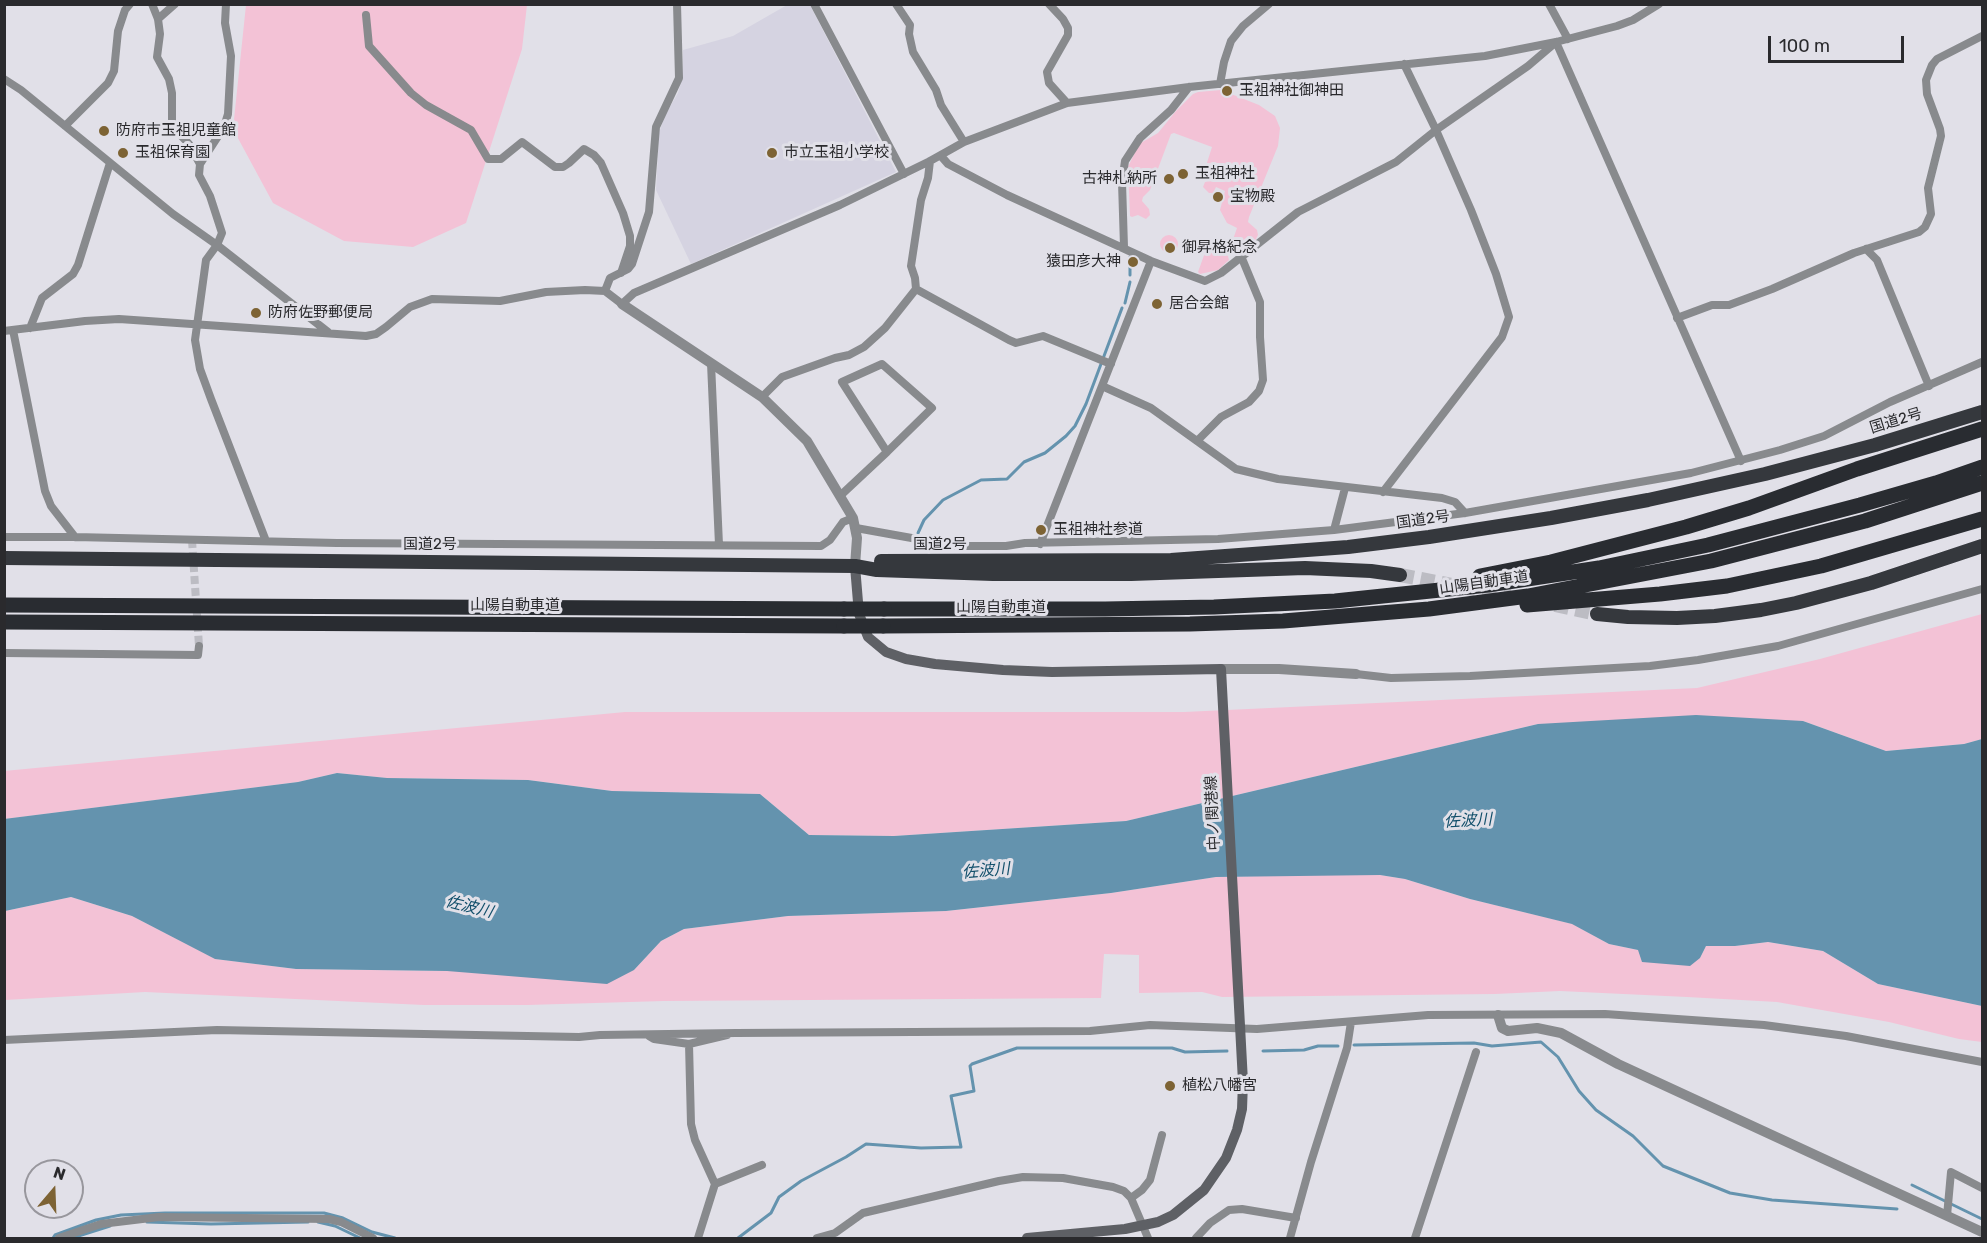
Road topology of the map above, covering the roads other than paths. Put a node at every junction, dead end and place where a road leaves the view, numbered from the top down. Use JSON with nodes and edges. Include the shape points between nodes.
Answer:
{"nodes":[{"id":1,"x":130,"y":4,"type":"edge"},
{"id":2,"x":152,"y":4,"type":"edge"},
{"id":3,"x":175,"y":4,"type":"edge"},
{"id":4,"x":226,"y":4,"type":"edge"},
{"id":5,"x":677,"y":4,"type":"edge"},
{"id":6,"x":814,"y":4,"type":"edge"},
{"id":7,"x":896,"y":4,"type":"edge"},
{"id":8,"x":1049,"y":4,"type":"edge"},
{"id":9,"x":1269,"y":4,"type":"edge"},
{"id":10,"x":1549,"y":4,"type":"edge"},
{"id":11,"x":1659,"y":4,"type":"edge"},
{"id":12,"x":366,"y":15,"type":"dead end"},
{"id":13,"x":158,"y":19,"type":"junction"},
{"id":14,"x":1983,"y":36,"type":"edge"},
{"id":15,"x":1568,"y":39,"type":"junction"},
{"id":16,"x":1556,"y":42,"type":"junction"},
{"id":17,"x":1404,"y":64,"type":"junction"},
{"id":18,"x":4,"y":78,"type":"edge"},
{"id":19,"x":1220,"y":84,"type":"junction"},
{"id":20,"x":1189,"y":87,"type":"junction"},
{"id":21,"x":1067,"y":103,"type":"junction"},
{"id":22,"x":65,"y":126,"type":"junction"},
{"id":23,"x":1436,"y":130,"type":"junction"},
{"id":24,"x":964,"y":142,"type":"junction"},
{"id":25,"x":941,"y":156,"type":"junction"},
{"id":26,"x":930,"y":161,"type":"junction"},
{"id":27,"x":110,"y":164,"type":"junction"},
{"id":28,"x":200,"y":164,"type":"junction"},
{"id":29,"x":904,"y":174,"type":"junction"},
{"id":30,"x":217,"y":245,"type":"junction"},
{"id":31,"x":1124,"y":247,"type":"junction"},
{"id":32,"x":1866,"y":249,"type":"junction"},
{"id":33,"x":1241,"y":256,"type":"junction"},
{"id":34,"x":1151,"y":261,"type":"junction"},
{"id":35,"x":621,"y":273,"type":"junction"},
{"id":36,"x":916,"y":289,"type":"junction"},
{"id":37,"x":604,"y":291,"type":"junction"},
{"id":38,"x":622,"y":304,"type":"junction"},
{"id":39,"x":1677,"y":318,"type":"junction"},
{"id":40,"x":196,"y":324,"type":"junction"},
{"id":41,"x":30,"y":328,"type":"junction"},
{"id":42,"x":9,"y":331,"type":"edge"},
{"id":43,"x":328,"y":332,"type":"junction"},
{"id":44,"x":1983,"y":362,"type":"edge"},
{"id":45,"x":711,"y":363,"type":"junction"},
{"id":46,"x":1111,"y":364,"type":"junction"},
{"id":47,"x":1102,"y":386,"type":"junction"},
{"id":48,"x":1929,"y":386,"type":"junction"},
{"id":49,"x":762,"y":397,"type":"junction"},
{"id":50,"x":1983,"y":412,"type":"edge"},
{"id":51,"x":1983,"y":429,"type":"edge"},
{"id":52,"x":1197,"y":441,"type":"junction"},
{"id":53,"x":887,"y":452,"type":"junction"},
{"id":54,"x":1741,"y":461,"type":"junction"},
{"id":55,"x":1983,"y":466,"type":"edge"},
{"id":56,"x":1983,"y":483,"type":"edge"},
{"id":57,"x":1346,"y":488,"type":"junction"},
{"id":58,"x":1383,"y":492,"type":"junction"},
{"id":59,"x":841,"y":495,"type":"junction"},
{"id":60,"x":1465,"y":513,"type":"junction"},
{"id":61,"x":1983,"y":519,"type":"edge"},
{"id":62,"x":855,"y":523,"type":"junction"},
{"id":63,"x":1334,"y":530,"type":"junction"},
{"id":64,"x":4,"y":537,"type":"edge"},
{"id":65,"x":75,"y":537,"type":"junction"},
{"id":66,"x":266,"y":541,"type":"junction"},
{"id":67,"x":1040,"y":544,"type":"junction"},
{"id":68,"x":719,"y":545,"type":"junction"},
{"id":69,"x":1983,"y":546,"type":"edge"},
{"id":70,"x":4,"y":558,"type":"edge"},
{"id":71,"x":855,"y":566,"type":"junction"},
{"id":72,"x":1401,"y":575,"type":"tunnel mouth"},
{"id":73,"x":1983,"y":589,"type":"edge"},
{"id":74,"x":1335,"y":601,"type":"junction"},
{"id":75,"x":4,"y":605,"type":"edge"},
{"id":76,"x":1430,"y":609,"type":"junction"},
{"id":77,"x":1597,"y":614,"type":"tunnel mouth"},
{"id":78,"x":4,"y":621,"type":"edge"},
{"id":79,"x":199,"y":646,"type":"dead end"},
{"id":80,"x":4,"y":653,"type":"edge"},
{"id":81,"x":1221,"y":669,"type":"junction"},
{"id":82,"x":1356,"y":674,"type":"joint"},
{"id":83,"x":1498,"y":1015,"type":"junction"},
{"id":84,"x":1351,"y":1022,"type":"junction"},
{"id":85,"x":1240,"y":1029,"type":"junction"},
{"id":86,"x":731,"y":1033,"type":"junction"},
{"id":87,"x":646,"y":1035,"type":"junction"},
{"id":88,"x":4,"y":1040,"type":"edge"},
{"id":89,"x":689,"y":1044,"type":"junction"},
{"id":90,"x":1476,"y":1052,"type":"dead end"},
{"id":91,"x":1983,"y":1062,"type":"edge"},
{"id":92,"x":1162,"y":1136,"type":"dead end"},
{"id":93,"x":762,"y":1165,"type":"dead end"},
{"id":94,"x":715,"y":1184,"type":"junction"},
{"id":95,"x":1983,"y":1188,"type":"edge"},
{"id":96,"x":1131,"y":1198,"type":"junction"},
{"id":97,"x":1948,"y":1208,"type":"junction"},
{"id":98,"x":1296,"y":1218,"type":"junction"},
{"id":99,"x":1142,"y":1226,"type":"junction"},
{"id":100,"x":1983,"y":1232,"type":"edge"},
{"id":101,"x":59,"y":1239,"type":"edge"},
{"id":102,"x":373,"y":1239,"type":"edge"},
{"id":103,"x":698,"y":1239,"type":"edge"},
{"id":104,"x":817,"y":1239,"type":"edge"},
{"id":105,"x":1028,"y":1239,"type":"edge"},
{"id":106,"x":1148,"y":1239,"type":"edge"},
{"id":107,"x":1196,"y":1239,"type":"edge"},
{"id":108,"x":1290,"y":1239,"type":"edge"},
{"id":109,"x":1415,"y":1239,"type":"edge"}],
"edges":[{"from":1,"to":22,"type":"street","via":[[118,31],[114,71],[108,83]]},
{"from":2,"to":13,"type":"street"},
{"from":3,"to":13,"type":"street"},
{"from":4,"to":28,"type":"street","via":[[231,56],[228,114]]},
{"from":5,"to":35,"type":"street","via":[[679,78],[656,127],[649,212],[632,264]]},
{"from":6,"to":29,"type":"street"},
{"from":7,"to":24,"type":"street","via":[[910,25],[913,52]]},
{"from":8,"to":21,"type":"street","via":[[1068,28],[1068,35],[1047,72],[1049,83]]},
{"from":9,"to":19,"type":"street","via":[[1231,41]]},
{"from":10,"to":15,"type":"street"},
{"from":11,"to":15,"type":"street","via":[[1633,20]]},
{"from":12,"to":35,"type":"street","via":[[369,46],[419,99],[471,130],[488,159],[501,159],[522,142],[555,168],[563,167],[584,149],[594,154],[630,236]]},
{"from":13,"to":28,"type":"street","via":[[157,57],[169,79],[172,126],[189,144]]},
{"from":14,"to":32,"type":"street","via":[[1937,60],[1926,80],[1941,136],[1928,188],[1930,221],[1919,232]]},
{"from":15,"to":16,"type":"street"},
{"from":16,"to":17,"type":"street","via":[[1485,56]]},
{"from":16,"to":23,"type":"street"},
{"from":16,"to":39,"type":"street"},
{"from":17,"to":19,"type":"street"},
{"from":17,"to":23,"type":"street"},
{"from":18,"to":22,"type":"street"},
{"from":19,"to":20,"type":"street"},
{"from":20,"to":21,"type":"street"},
{"from":20,"to":31,"type":"street","via":[[1140,138],[1125,161]]},
{"from":21,"to":24,"type":"street"},
{"from":22,"to":27,"type":"street"},
{"from":23,"to":33,"type":"street","via":[[1396,162],[1298,212]]},
{"from":23,"to":58,"type":"street","via":[[1496,274],[1509,317],[1502,337]]},
{"from":24,"to":25,"type":"street"},
{"from":25,"to":26,"type":"street"},
{"from":25,"to":31,"type":"street","via":[[948,164],[1007,195]]},
{"from":26,"to":29,"type":"street"},
{"from":26,"to":36,"type":"street","via":[[911,266]]},
{"from":27,"to":30,"type":"street"},
{"from":27,"to":41,"type":"street","via":[[78,265],[42,298]]},
{"from":28,"to":30,"type":"street","via":[[199,175],[222,233]]},
{"from":29,"to":38,"type":"street","via":[[634,293]]},
{"from":30,"to":40,"type":"street","via":[[206,260]]},
{"from":30,"to":43,"type":"street"},
{"from":31,"to":34,"type":"street"},
{"from":32,"to":39,"type":"street","via":[[1729,305],[1712,304]]},
{"from":32,"to":48,"type":"street","via":[[1877,260]]},
{"from":33,"to":34,"type":"street","via":[[1205,281]]},
{"from":33,"to":52,"type":"street","via":[[1260,303],[1263,380],[1249,402],[1221,417]]},
{"from":34,"to":46,"type":"street"},
{"from":35,"to":37,"type":"street","via":[[610,278]]},
{"from":36,"to":46,"type":"street","via":[[1016,343],[1043,336]]},
{"from":36,"to":49,"type":"street","via":[[864,347],[782,377]]},
{"from":37,"to":38,"type":"street"},
{"from":37,"to":43,"type":"street","via":[[546,292],[500,301],[432,299],[410,307],[376,334]]},
{"from":38,"to":45,"type":"street"},
{"from":39,"to":54,"type":"street"},
{"from":40,"to":41,"type":"street","via":[[119,319]]},
{"from":40,"to":43,"type":"street"},
{"from":40,"to":66,"type":"street","via":[[200,369]]},
{"from":41,"to":42,"type":"street"},
{"from":42,"to":65,"type":"street","via":[[45,491],[51,506]]},
{"from":44,"to":48,"type":"street"},
{"from":45,"to":49,"type":"street"},
{"from":45,"to":68,"type":"street"},
{"from":46,"to":47,"type":"street"},
{"from":47,"to":52,"type":"street","via":[[1151,408]]},
{"from":47,"to":67,"type":"street"},
{"from":48,"to":54,"type":"street","via":[[1824,436]]},
{"from":49,"to":59,"type":"street","via":[[807,441]]},
{"from":50,"to":71,"type":"highway","name":"国道2号","via":[[1875,445],[1707,487],[1429,537],[1171,560],[876,561]]},
{"from":51,"to":74,"type":"highway","via":[[1749,508],[1643,539],[1519,568]]},
{"from":52,"to":57,"type":"street","via":[[1236,470]]},
{"from":53,"to":53,"type":"street","via":[[842,382],[882,364],[932,408]]},
{"from":53,"to":59,"type":"street"},
{"from":54,"to":60,"type":"street","via":[[1593,492]]},
{"from":55,"to":74,"type":"highway","name":"山陽自動車道","via":[[1860,505],[1708,545],[1599,568],[1488,585]]},
{"from":56,"to":76,"type":"highway","name":"山陽自動車道","via":[[1865,521],[1711,561],[1540,594]]},
{"from":57,"to":58,"type":"street"},
{"from":57,"to":63,"type":"street"},
{"from":58,"to":60,"type":"street","via":[[1442,498],[1455,502]]},
{"from":59,"to":62,"type":"street"},
{"from":60,"to":63,"type":"street"},
{"from":61,"to":76,"type":"highway","via":[[1821,566],[1726,586],[1467,612]]},
{"from":62,"to":67,"type":"street","via":[[956,546]]},
{"from":62,"to":68,"type":"street","via":[[843,522],[821,546]]},
{"from":62,"to":71,"type":"street"},
{"from":63,"to":67,"type":"street","via":[[1218,539]]},
{"from":64,"to":65,"type":"street"},
{"from":65,"to":66,"type":"street"},
{"from":66,"to":68,"type":"street"},
{"from":69,"to":77,"type":"highway","via":[[1870,583],[1761,610],[1677,618]]},
{"from":70,"to":71,"type":"highway","name":"国道2号"},
{"from":71,"to":72,"type":"highway","name":"国道2号","via":[[993,574],[1305,568]]},
{"from":71,"to":81,"type":"main road","via":[[859,614],[868,637],[886,652],[906,659],[1052,672]]},
{"from":73,"to":82,"type":"street","via":[[1778,646],[1689,661],[1470,676],[1391,678]]},
{"from":74,"to":75,"type":"highway","name":"山陽自動車道","bridge":true,"via":[[1105,609]]},
{"from":76,"to":78,"type":"highway","name":"山陽自動車道","bridge":true,"via":[[1283,621],[1090,626]]},
{"from":79,"to":80,"type":"street","via":[[198,656]]},
{"from":81,"to":82,"type":"street"},
{"from":81,"to":85,"type":"main road","name":"中ノ関港線"},
{"from":83,"to":84,"type":"street","via":[[1428,1015]]},
{"from":83,"to":91,"type":"street","via":[[1605,1014],[1764,1025]]},
{"from":83,"to":97,"type":"street","via":[[1502,1028],[1508,1031],[1537,1028],[1561,1033],[1618,1064]]},
{"from":84,"to":85,"type":"street"},
{"from":84,"to":98,"type":"street","via":[[1347,1048]]},
{"from":85,"to":86,"type":"street","via":[[1181,1023],[1090,1031]]},
{"from":85,"to":99,"type":"main road","name":"中ノ関港線","via":[[1242,1108],[1226,1158],[1192,1202],[1173,1215]]},
{"from":86,"to":87,"type":"street"},
{"from":86,"to":89,"type":"street"},
{"from":87,"to":88,"type":"street","via":[[217,1030]]},
{"from":87,"to":89,"type":"street"},
{"from":89,"to":94,"type":"street","via":[[691,1124]]},
{"from":90,"to":109,"type":"street"},
{"from":92,"to":96,"type":"street","via":[[1150,1180]]},
{"from":93,"to":94,"type":"street"},
{"from":94,"to":103,"type":"street"},
{"from":95,"to":97,"type":"street","via":[[1951,1172]]},
{"from":96,"to":99,"type":"street"},
{"from":96,"to":104,"type":"street","via":[[1113,1186],[1023,1177],[862,1213],[835,1233]]},
{"from":97,"to":100,"type":"street"},
{"from":98,"to":107,"type":"street","via":[[1229,1210]]},
{"from":98,"to":108,"type":"street"},
{"from":99,"to":105,"type":"main road","name":"中ノ関港線"},
{"from":99,"to":106,"type":"street"},
{"from":101,"to":102,"type":"street","via":[[101,1224],[170,1217],[329,1219]]}]}
